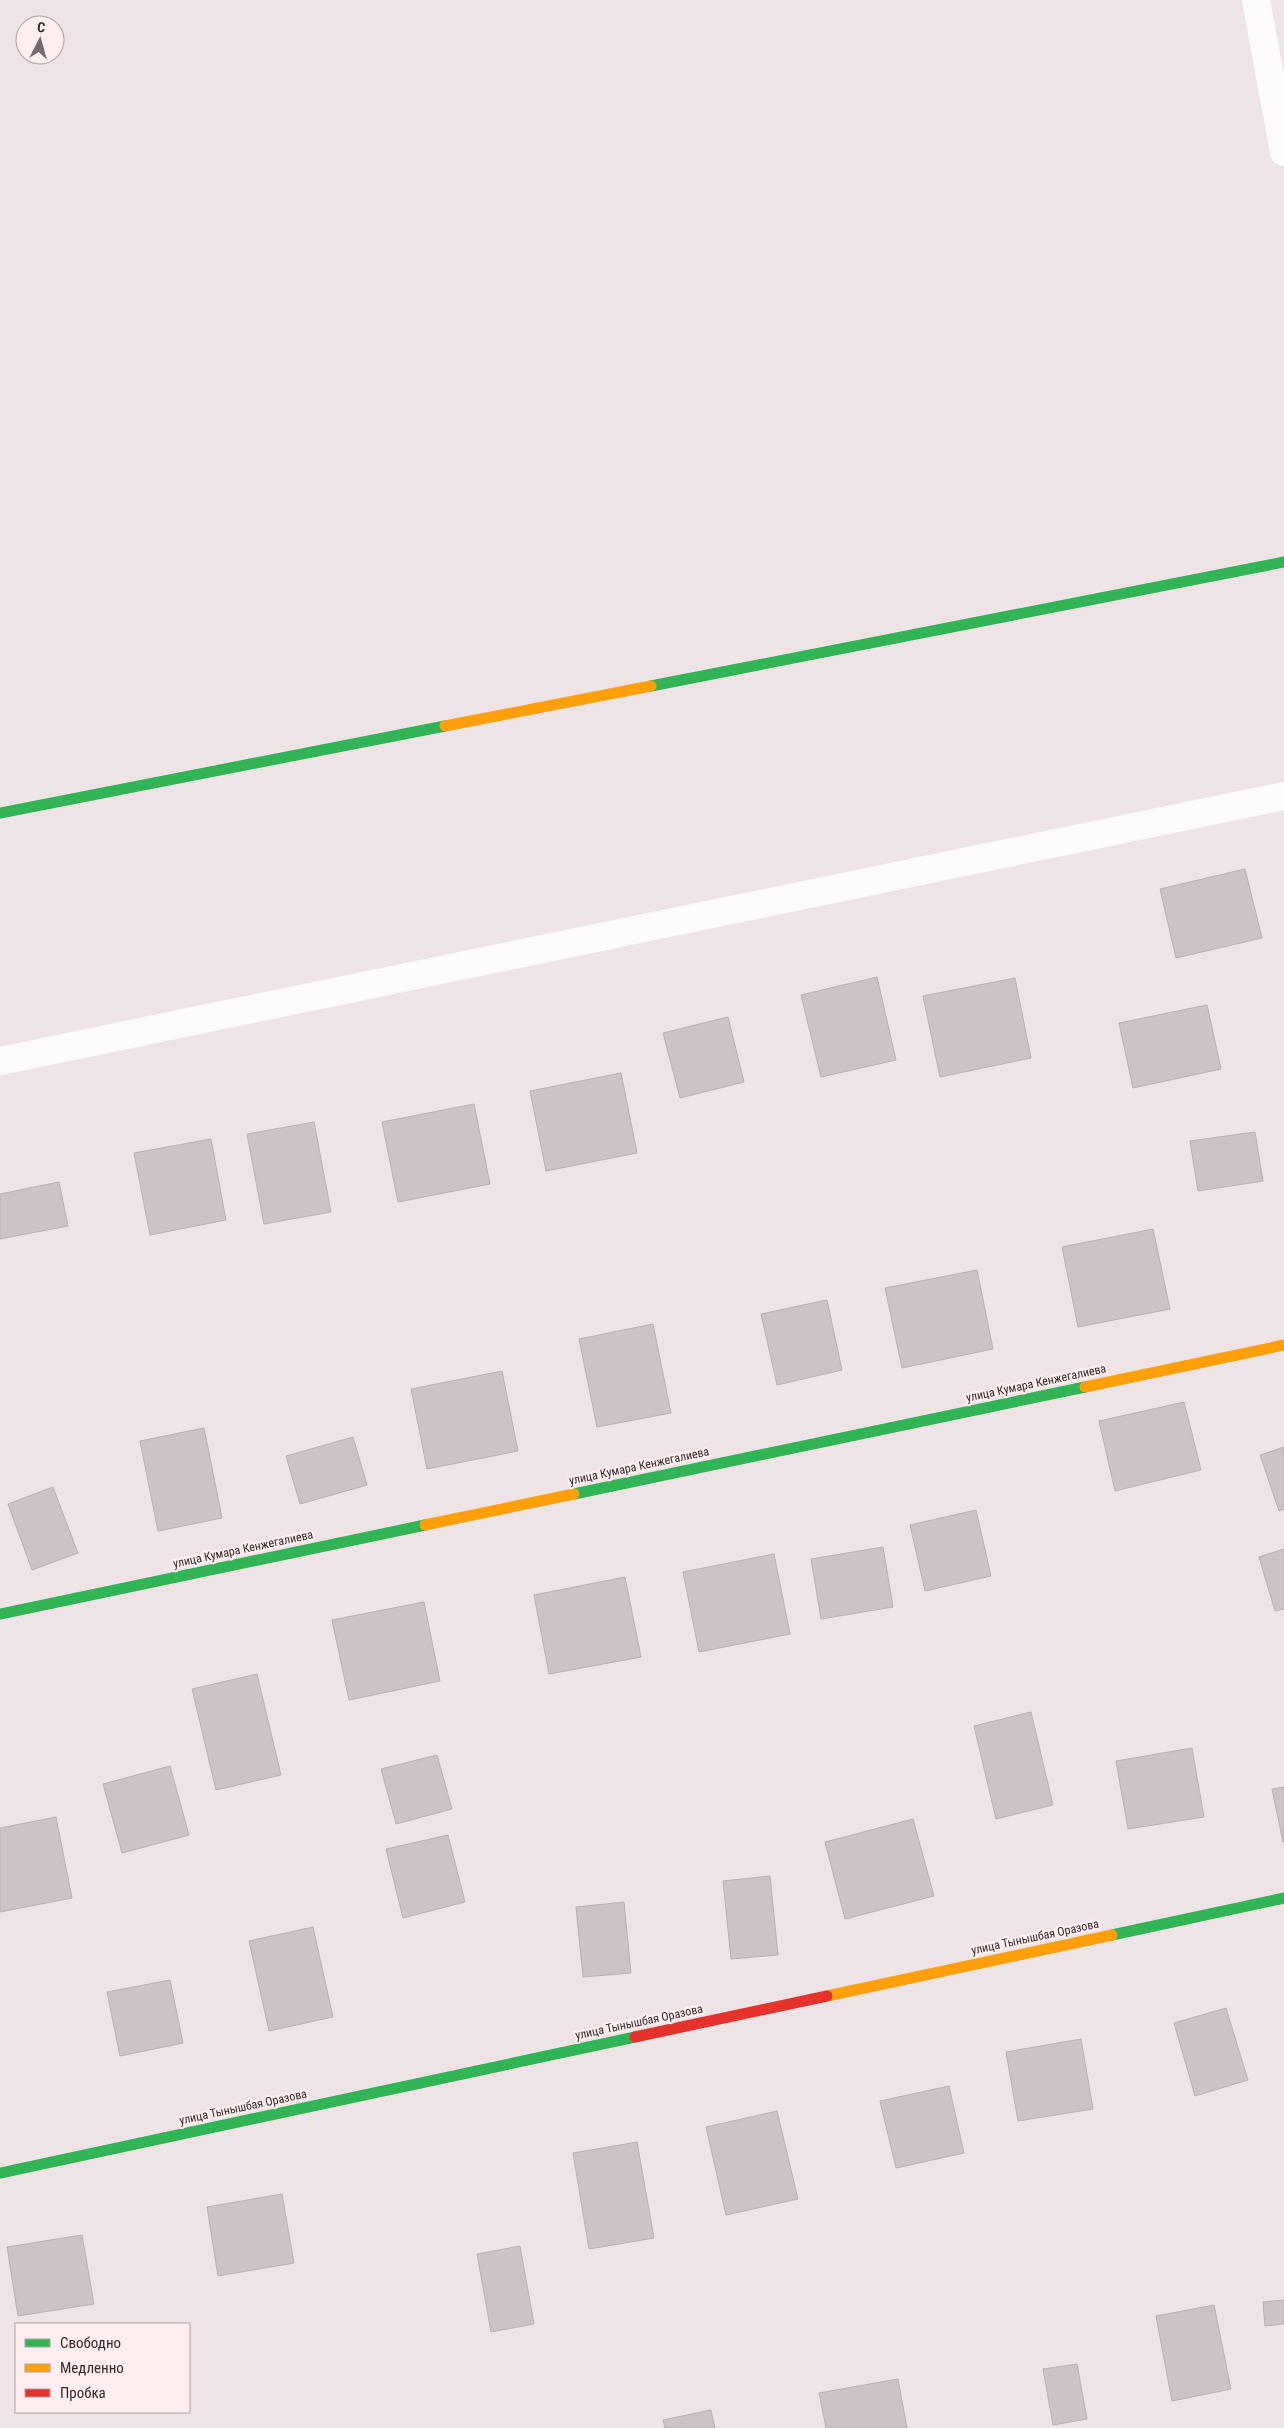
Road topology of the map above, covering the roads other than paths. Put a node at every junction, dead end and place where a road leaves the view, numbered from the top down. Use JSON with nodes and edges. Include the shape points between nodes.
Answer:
{"nodes":[{"id":1,"x":1256,"y":0,"type":"edge"},
{"id":2,"x":1284,"y":152,"type":"edge"},
{"id":3,"x":1284,"y":562,"type":"edge"},
{"id":4,"x":1284,"y":796,"type":"edge"},
{"id":5,"x":0,"y":813,"type":"edge"},
{"id":6,"x":0,"y":1061,"type":"edge"},
{"id":7,"x":1284,"y":1345,"type":"edge"},
{"id":8,"x":0,"y":1614,"type":"edge"},
{"id":9,"x":1284,"y":1898,"type":"edge"},
{"id":10,"x":0,"y":2173,"type":"edge"}],
"edges":[{"from":1,"to":2,"type":"street"},
{"from":3,"to":5,"type":"street"},
{"from":4,"to":6,"type":"street"},
{"from":7,"to":8,"type":"street","name":"улица Кумара Кенжегалиева"},
{"from":9,"to":10,"type":"street","name":"улица Тынышбая Оразова"}]}
